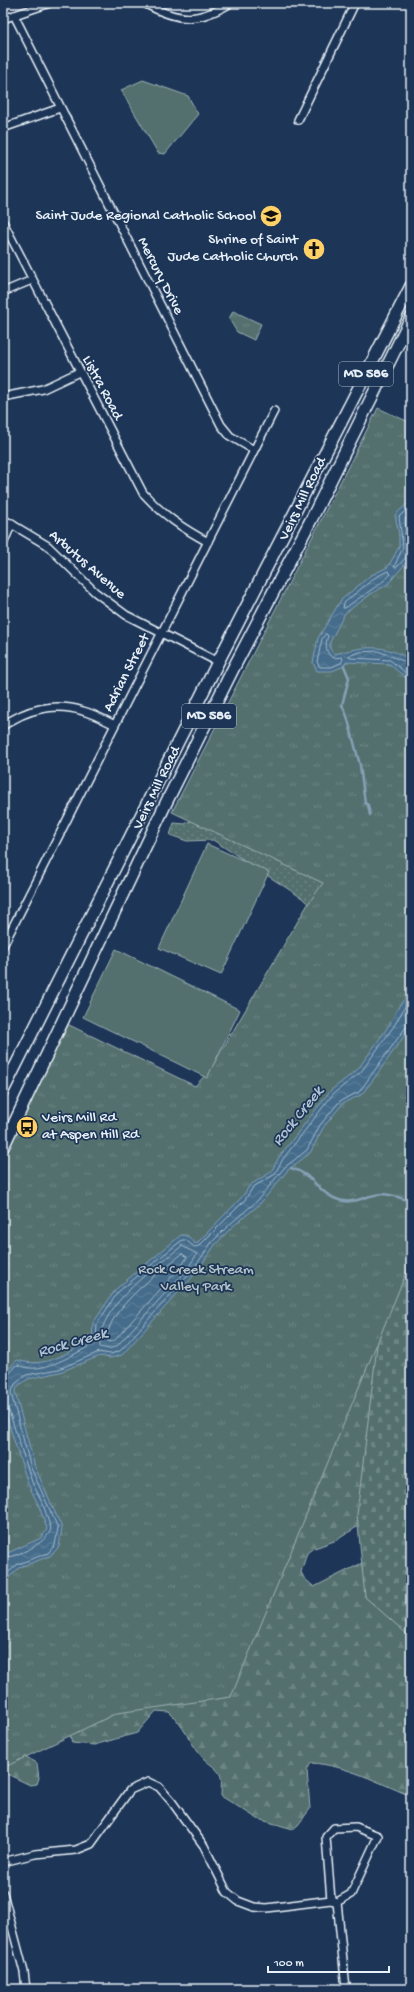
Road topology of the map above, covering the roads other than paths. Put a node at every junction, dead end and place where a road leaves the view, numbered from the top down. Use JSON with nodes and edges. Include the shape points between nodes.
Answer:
{"nodes":[{"id":1,"x":50,"y":3,"type":"edge"},
{"id":2,"x":144,"y":3,"type":"edge"},
{"id":3,"x":232,"y":3,"type":"edge"},
{"id":4,"x":355,"y":3,"type":"edge"},
{"id":5,"x":14,"y":15,"type":"junction"},
{"id":6,"x":3,"y":19,"type":"edge"},
{"id":7,"x":60,"y":108,"type":"junction"},
{"id":8,"x":298,"y":120,"type":"dead end"},
{"id":9,"x":3,"y":128,"type":"edge"},
{"id":10,"x":3,"y":222,"type":"edge"},
{"id":11,"x":32,"y":280,"type":"junction"},
{"id":12,"x":411,"y":286,"type":"edge"},
{"id":13,"x":3,"y":292,"type":"edge"},
{"id":14,"x":411,"y":318,"type":"edge"},
{"id":15,"x":79,"y":372,"type":"junction"},
{"id":16,"x":3,"y":396,"type":"edge"},
{"id":17,"x":274,"y":411,"type":"dead end"},
{"id":18,"x":254,"y":450,"type":"junction"},
{"id":19,"x":324,"y":455,"type":"junction"},
{"id":20,"x":338,"y":462,"type":"junction"},
{"id":21,"x":3,"y":519,"type":"edge"},
{"id":22,"x":12,"y":523,"type":"junction"},
{"id":23,"x":208,"y":542,"type":"junction"},
{"id":24,"x":3,"y":544,"type":"edge"},
{"id":25,"x":240,"y":620,"type":"junction"},
{"id":26,"x":254,"y":629,"type":"junction"},
{"id":27,"x":161,"y":633,"type":"junction"},
{"id":28,"x":218,"y":662,"type":"junction"},
{"id":29,"x":115,"y":725,"type":"junction"},
{"id":30,"x":3,"y":726,"type":"edge"},
{"id":31,"x":3,"y":946,"type":"edge"},
{"id":32,"x":3,"y":1091,"type":"edge"},
{"id":33,"x":3,"y":1147,"type":"edge"},
{"id":34,"x":3,"y":1862,"type":"edge"},
{"id":35,"x":3,"y":1893,"type":"edge"},
{"id":36,"x":334,"y":1901,"type":"junction"},
{"id":37,"x":26,"y":1989,"type":"edge"},
{"id":38,"x":346,"y":1989,"type":"edge"}],
"edges":[{"from":1,"to":5,"type":"street"},
{"from":2,"to":3,"type":"street","via":[[178,18],[196,18],[216,12]]},
{"from":4,"to":8,"type":"street"},
{"from":5,"to":6,"type":"street"},
{"from":5,"to":7,"type":"street","name":"Mercury Drive"},
{"from":7,"to":9,"type":"street"},
{"from":7,"to":18,"type":"street","name":"Mercury Drive","via":[[221,425],[230,436]]},
{"from":10,"to":11,"type":"street","name":"Listra Road"},
{"from":11,"to":13,"type":"street"},
{"from":11,"to":15,"type":"street","name":"Listra Road"},
{"from":12,"to":19,"type":"main road","name":"Veirs Mill Road","number":"MD 586"},
{"from":14,"to":20,"type":"main road","name":"Veirs Mill Road","number":"MD 586"},
{"from":15,"to":16,"type":"street","via":[[43,389]]},
{"from":15,"to":23,"type":"street","name":"Listra Road","via":[[143,493],[162,513]]},
{"from":17,"to":18,"type":"street","name":"Adrian Street"},
{"from":18,"to":23,"type":"street","name":"Adrian Street"},
{"from":19,"to":20,"type":"main road"},
{"from":19,"to":25,"type":"main road","name":"Veirs Mill Road","number":"MD 586"},
{"from":20,"to":26,"type":"main road","name":"Veirs Mill Road","number":"MD 586"},
{"from":21,"to":22,"type":"street","name":"Arbutus Avenue"},
{"from":22,"to":24,"type":"street"},
{"from":22,"to":27,"type":"street","name":"Arbutus Avenue","via":[[48,546],[96,592],[126,615]]},
{"from":23,"to":27,"type":"street","name":"Adrian Street"},
{"from":25,"to":26,"type":"main road"},
{"from":25,"to":28,"type":"main road","name":"Veirs Mill Road","number":"MD 586"},
{"from":26,"to":33,"type":"main road","name":"Veirs Mill Road","number":"MD 586","via":[[163,810]]},
{"from":27,"to":28,"type":"street","name":"Arbutus Avenue"},
{"from":27,"to":29,"type":"street","name":"Adrian Street"},
{"from":28,"to":32,"type":"main road","name":"Veirs Mill Road","number":"MD 586"},
{"from":29,"to":30,"type":"street","via":[[84,711],[49,707],[30,711]]},
{"from":29,"to":31,"type":"street","name":"Adrian Street"},
{"from":34,"to":36,"type":"street","via":[[35,1854],[76,1850],[91,1844],[130,1790],[148,1782],[159,1787],[172,1802],[204,1846],[227,1892],[238,1901],[266,1908]]},
{"from":35,"to":37,"type":"street","via":[[24,1972]]},
{"from":36,"to":36,"type":"street","via":[[351,1894],[378,1836],[356,1827],[334,1828],[326,1837]]},
{"from":36,"to":38,"type":"street"}]}
